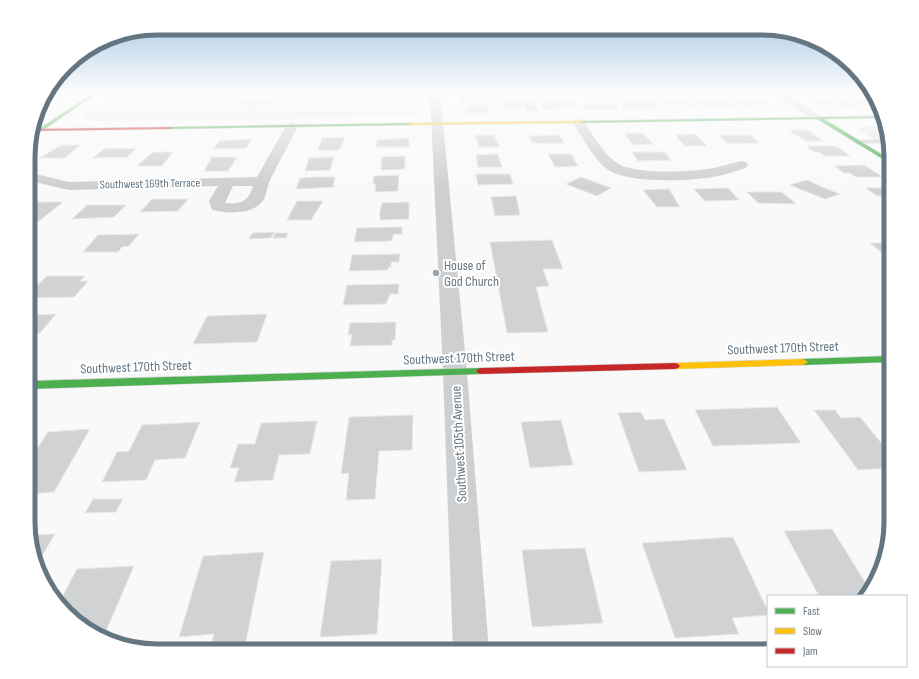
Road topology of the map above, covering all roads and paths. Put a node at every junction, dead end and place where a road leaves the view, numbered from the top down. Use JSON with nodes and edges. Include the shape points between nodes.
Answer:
{"nodes":[{"id":1,"x":436,"y":124,"type":"edge"},
{"id":2,"x":387,"y":125,"type":"edge"},
{"id":3,"x":580,"y":125,"type":"edge"},
{"id":4,"x":829,"y":125,"type":"edge"},
{"id":5,"x":292,"y":126,"type":"junction"},
{"id":6,"x":38,"y":130,"type":"edge"},
{"id":7,"x":883,"y":141,"type":"edge"},
{"id":8,"x":857,"y":142,"type":"junction"},
{"id":9,"x":884,"y":158,"type":"edge"},
{"id":10,"x":741,"y":165,"type":"dead end"},
{"id":11,"x":40,"y":179,"type":"dead end"},
{"id":12,"x":262,"y":181,"type":"junction"},
{"id":13,"x":228,"y":182,"type":"junction"},
{"id":14,"x":884,"y":359,"type":"edge"},
{"id":15,"x":455,"y":372,"type":"junction"},
{"id":16,"x":35,"y":385,"type":"edge"},
{"id":17,"x":470,"y":644,"type":"edge"}],
"edges":[{"from":1,"to":15,"type":"street","name":"Southwest 105th Avenue"},
{"from":2,"to":5,"type":"street"},
{"from":3,"to":10,"type":"street","via":[[606,161],[615,168],[637,173],[681,174],[709,173]]},
{"from":4,"to":8,"type":"street"},
{"from":5,"to":6,"type":"street"},
{"from":5,"to":12,"type":"street"},
{"from":7,"to":8,"type":"lane"},
{"from":8,"to":9,"type":"street"},
{"from":11,"to":13,"type":"street","name":"Southwest 169th Terrace","via":[[69,186]]},
{"from":12,"to":13,"type":"street","name":"Southwest 169th Terrace"},
{"from":12,"to":13,"type":"street","via":[[257,198],[251,204],[242,207],[218,207],[217,201]]},
{"from":14,"to":15,"type":"street","name":"Southwest 170th Street"},
{"from":15,"to":16,"type":"street","name":"Southwest 170th Street"},
{"from":15,"to":17,"type":"street","name":"Southwest 105th Avenue"}]}
